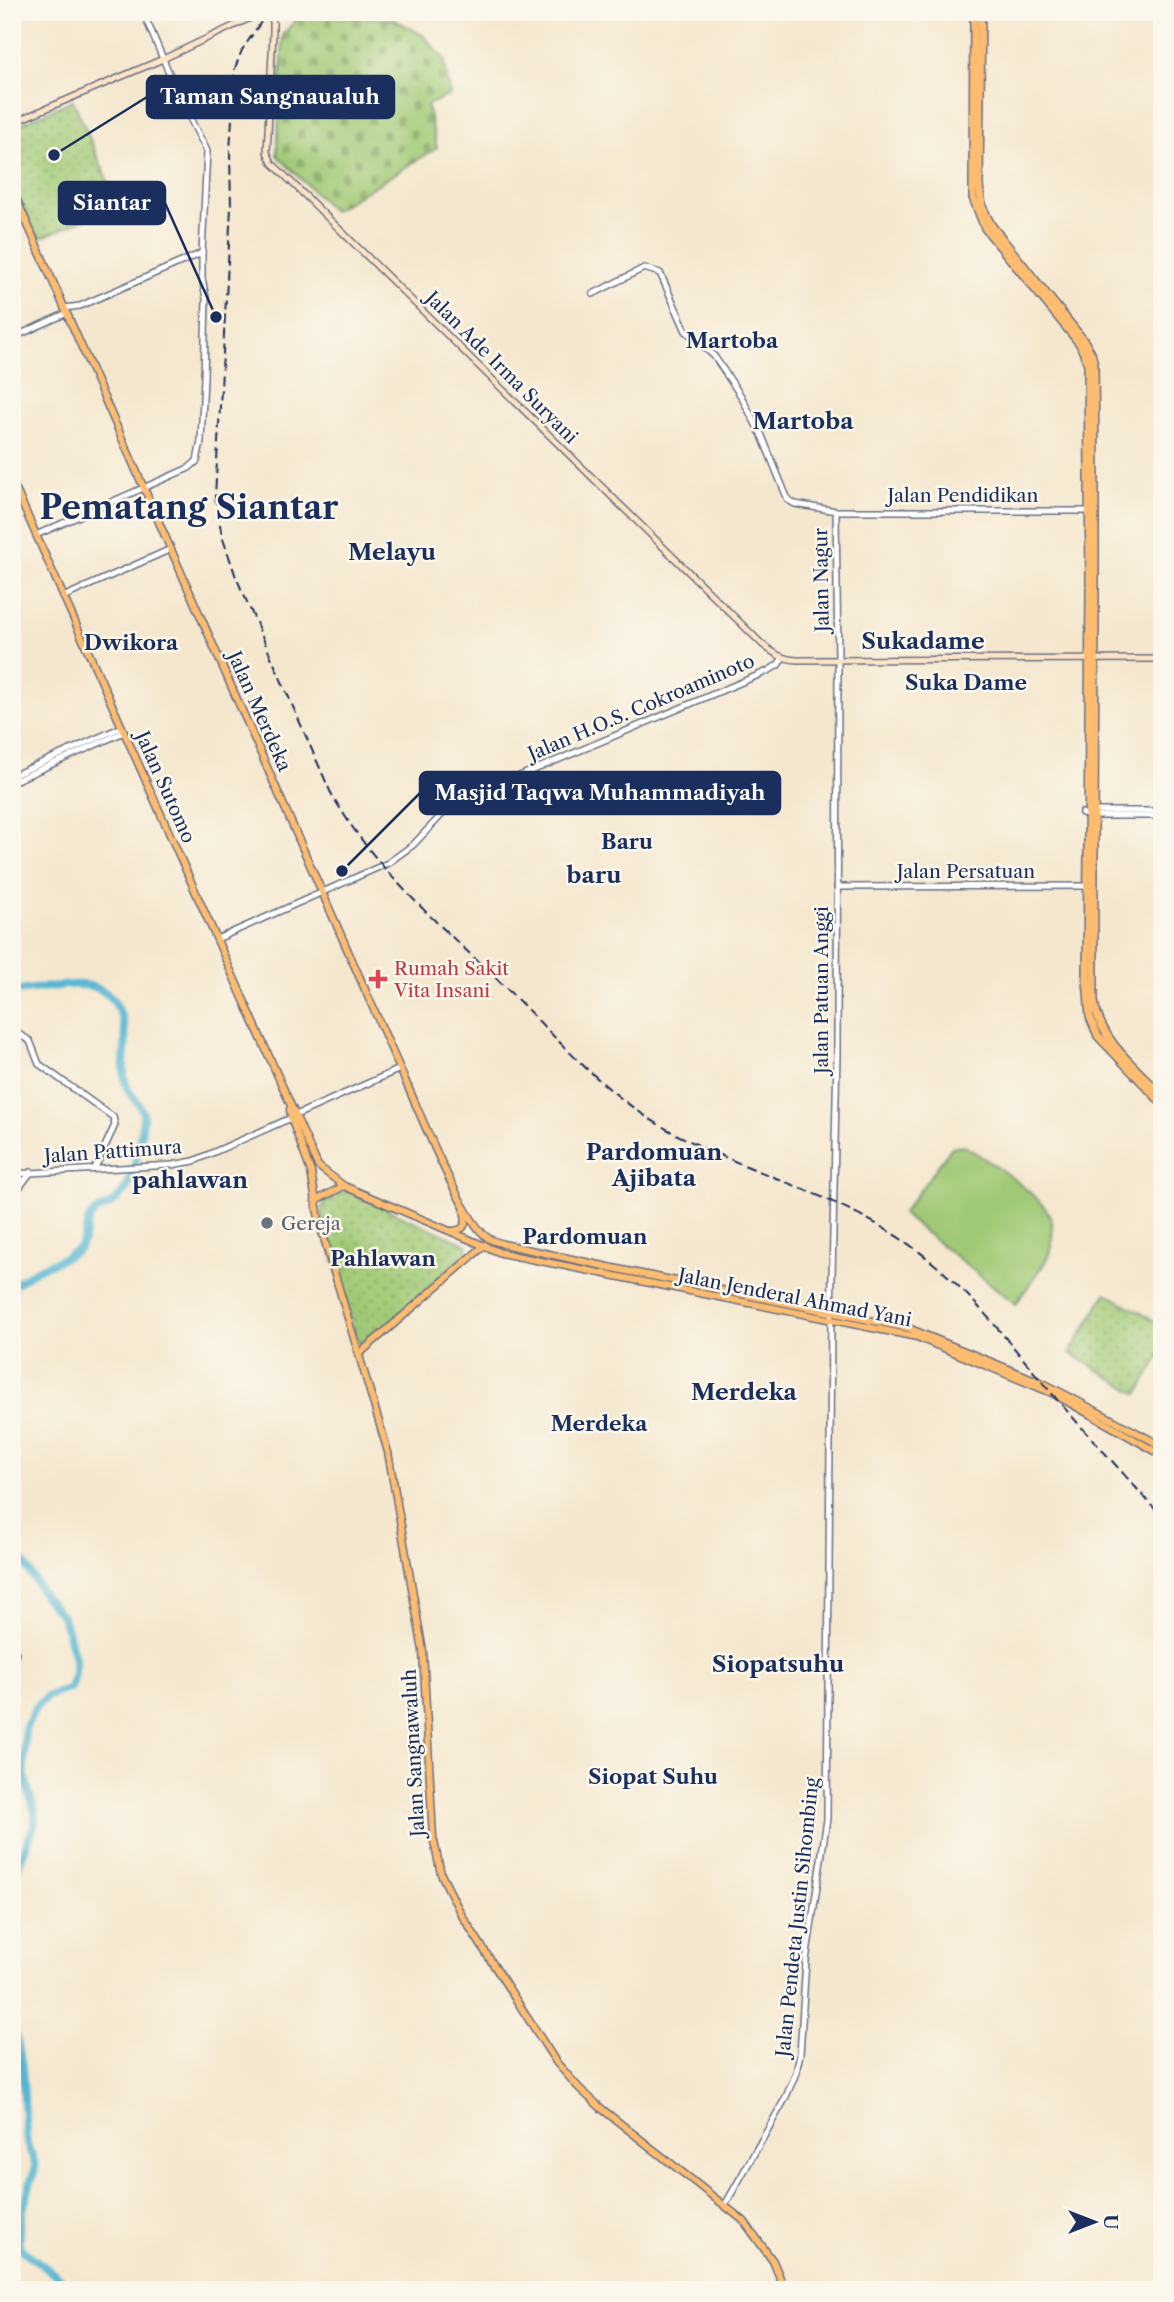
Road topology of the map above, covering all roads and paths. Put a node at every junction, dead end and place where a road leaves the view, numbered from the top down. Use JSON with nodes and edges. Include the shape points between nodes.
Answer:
{"nodes":[{"id":1,"x":143,"y":12,"type":"edge"},
{"id":2,"x":265,"y":12,"type":"edge"},
{"id":3,"x":974,"y":12,"type":"edge"},
{"id":4,"x":981,"y":12,"type":"edge"},
{"id":5,"x":163,"y":59,"type":"junction"},
{"id":6,"x":12,"y":124,"type":"edge"},
{"id":7,"x":12,"y":189,"type":"edge"},
{"id":8,"x":202,"y":253,"type":"junction"},
{"id":9,"x":593,"y":294,"type":"dead end"},
{"id":10,"x":66,"y":312,"type":"junction"},
{"id":11,"x":12,"y":338,"type":"edge"},
{"id":12,"x":12,"y":481,"type":"edge"},
{"id":13,"x":144,"y":487,"type":"junction"},
{"id":14,"x":836,"y":511,"type":"junction"},
{"id":15,"x":1093,"y":511,"type":"junction"},
{"id":16,"x":36,"y":535,"type":"junction"},
{"id":17,"x":171,"y":549,"type":"junction"},
{"id":18,"x":64,"y":597,"type":"junction"},
{"id":19,"x":782,"y":659,"type":"junction"},
{"id":20,"x":838,"y":659,"type":"junction"},
{"id":21,"x":1091,"y":659,"type":"junction"},
{"id":22,"x":1162,"y":659,"type":"edge"},
{"id":23,"x":123,"y":730,"type":"junction"},
{"id":24,"x":12,"y":776,"type":"edge"},
{"id":25,"x":12,"y":782,"type":"edge"},
{"id":26,"x":1091,"y":814,"type":"junction"},
{"id":27,"x":1162,"y":814,"type":"edge"},
{"id":28,"x":1091,"y":886,"type":"junction"},
{"id":29,"x":837,"y":887,"type":"junction"},
{"id":30,"x":324,"y":892,"type":"junction"},
{"id":31,"x":217,"y":939,"type":"junction"},
{"id":32,"x":12,"y":1030,"type":"edge"},
{"id":33,"x":400,"y":1069,"type":"junction"},
{"id":34,"x":1162,"y":1096,"type":"edge"},
{"id":35,"x":1162,"y":1103,"type":"edge"},
{"id":36,"x":293,"y":1117,"type":"junction"},
{"id":37,"x":95,"y":1168,"type":"junction"},
{"id":38,"x":30,"y":1172,"type":"junction"},
{"id":39,"x":311,"y":1172,"type":"joint"},
{"id":40,"x":12,"y":1174,"type":"edge"},
{"id":41,"x":344,"y":1186,"type":"junction"},
{"id":42,"x":12,"y":1197,"type":"edge"},
{"id":43,"x":315,"y":1201,"type":"junction"},
{"id":44,"x":463,"y":1206,"type":"junction"},
{"id":45,"x":447,"y":1231,"type":"junction"},
{"id":46,"x":489,"y":1239,"type":"junction"},
{"id":47,"x":484,"y":1246,"type":"junction"},
{"id":48,"x":560,"y":1256,"type":"junction"},
{"id":49,"x":558,"y":1265,"type":"junction"},
{"id":50,"x":627,"y":1271,"type":"junction"},
{"id":51,"x":625,"y":1280,"type":"junction"},
{"id":52,"x":696,"y":1284,"type":"junction"},
{"id":53,"x":694,"y":1293,"type":"junction"},
{"id":54,"x":760,"y":1296,"type":"junction"},
{"id":55,"x":758,"y":1306,"type":"junction"},
{"id":56,"x":831,"y":1311,"type":"junction"},
{"id":57,"x":831,"y":1320,"type":"junction"},
{"id":58,"x":918,"y":1334,"type":"junction"},
{"id":59,"x":945,"y":1345,"type":"junction"},
{"id":60,"x":359,"y":1354,"type":"junction"},
{"id":61,"x":1162,"y":1446,"type":"edge"},
{"id":62,"x":1162,"y":1455,"type":"edge"},
{"id":63,"x":12,"y":1639,"type":"edge"},
{"id":64,"x":12,"y":1668,"type":"edge"},
{"id":65,"x":725,"y":2205,"type":"junction"},
{"id":66,"x":785,"y":2290,"type":"edge"}],
"edges":[{"from":1,"to":5,"type":"street"},
{"from":2,"to":5,"type":"main road"},
{"from":2,"to":19,"type":"main road","name":"Jalan Ade Irma Suryani","via":[[273,21],[267,152],[272,163]]},
{"from":3,"to":15,"type":"highway","via":[[974,198],[985,228],[1086,354]]},
{"from":4,"to":15,"type":"highway","via":[[979,197],[991,225],[1091,353]]},
{"from":5,"to":6,"type":"main road"},
{"from":5,"to":8,"type":"street","via":[[207,151]]},
{"from":7,"to":10,"type":"main road","name":"Jalan Merdeka"},
{"from":8,"to":10,"type":"street"},
{"from":8,"to":13,"type":"street","via":[[206,298],[197,461]]},
{"from":9,"to":14,"type":"street","name":"Jalan Nagur","via":[[644,268],[660,273],[686,331],[713,356],[741,397],[788,500]]},
{"from":10,"to":11,"type":"street"},
{"from":10,"to":13,"type":"main road","name":"Jalan Merdeka"},
{"from":12,"to":16,"type":"main road","name":"Jalan Sutomo"},
{"from":13,"to":16,"type":"street"},
{"from":13,"to":17,"type":"main road","name":"Jalan Merdeka"},
{"from":14,"to":15,"type":"street","name":"Jalan Pendidikan"},
{"from":14,"to":20,"type":"street","name":"Jalan Nagur"},
{"from":15,"to":21,"type":"highway"},
{"from":16,"to":18,"type":"main road","name":"Jalan Sutomo"},
{"from":17,"to":18,"type":"street"},
{"from":17,"to":30,"type":"main road","name":"Jalan Merdeka"},
{"from":18,"to":23,"type":"main road","name":"Jalan Sutomo"},
{"from":19,"to":20,"type":"main road"},
{"from":19,"to":30,"type":"street","name":"Jalan H.O.S. Cokroaminoto","via":[[768,671],[451,805],[398,857]]},
{"from":20,"to":21,"type":"main road"},
{"from":20,"to":29,"type":"street","name":"Jalan Patuan Anggi"},
{"from":21,"to":22,"type":"main road"},
{"from":21,"to":26,"type":"highway"},
{"from":23,"to":24,"type":"street"},
{"from":23,"to":25,"type":"street"},
{"from":23,"to":31,"type":"main road","name":"Jalan Sutomo"},
{"from":26,"to":27,"type":"street"},
{"from":26,"to":28,"type":"highway"},
{"from":28,"to":29,"type":"street","name":"Jalan Persatuan"},
{"from":28,"to":34,"type":"highway","via":[[1094,1001],[1102,1031]]},
{"from":28,"to":35,"type":"highway","via":[[1090,1017],[1098,1036]]},
{"from":29,"to":56,"type":"street","name":"Jalan Patuan Anggi"},
{"from":30,"to":31,"type":"street","name":"Jalan H.O.S. Cokroaminoto"},
{"from":30,"to":33,"type":"main road","name":"Jalan Merdeka"},
{"from":31,"to":36,"type":"main road","name":"Jalan Sutomo"},
{"from":32,"to":37,"type":"street","via":[[30,1041],[39,1063],[113,1116],[115,1125]]},
{"from":33,"to":36,"type":"street","name":"Jalan Pattimura"},
{"from":33,"to":44,"type":"main road","name":"Jalan Merdeka"},
{"from":36,"to":37,"type":"street","name":"Jalan Pattimura","via":[[194,1161]]},
{"from":36,"to":39,"type":"main road","name":"Jalan Sutomo"},
{"from":36,"to":41,"type":"main road","name":"Jalan Sutomo","via":[[318,1166]]},
{"from":37,"to":38,"type":"street","name":"Jalan Pattimura"},
{"from":38,"to":40,"type":"street","name":"Jalan Pattimura"},
{"from":38,"to":42,"type":"street"},
{"from":39,"to":43,"type":"main road","name":"Jalan Sangnawaluh"},
{"from":41,"to":43,"type":"main road"},
{"from":41,"to":45,"type":"main road","name":"Jalan Sutomo"},
{"from":43,"to":60,"type":"main road","name":"Jalan Sangnawaluh"},
{"from":44,"to":45,"type":"main road","via":[[464,1227]]},
{"from":44,"to":46,"type":"main road","name":"Jalan Merdeka"},
{"from":45,"to":47,"type":"main road","name":"Jalan Sutomo"},
{"from":46,"to":47,"type":"main road"},
{"from":46,"to":48,"type":"main road","name":"Jalan Jenderal Ahmad Yani"},
{"from":47,"to":49,"type":"main road","name":"Jalan Jenderal Ahmad Yani"},
{"from":47,"to":60,"type":"main road"},
{"from":48,"to":49,"type":"main road"},
{"from":48,"to":50,"type":"main road","name":"Jalan Jenderal Ahmad Yani"},
{"from":49,"to":51,"type":"main road","name":"Jalan Jenderal Ahmad Yani"},
{"from":50,"to":51,"type":"main road"},
{"from":50,"to":52,"type":"main road","name":"Jalan Jenderal Ahmad Yani"},
{"from":51,"to":53,"type":"main road","name":"Jalan Jenderal Ahmad Yani"},
{"from":52,"to":53,"type":"main road"},
{"from":52,"to":54,"type":"main road","name":"Jalan Jenderal Ahmad Yani"},
{"from":53,"to":55,"type":"main road","name":"Jalan Jenderal Ahmad Yani"},
{"from":54,"to":55,"type":"main road"},
{"from":54,"to":56,"type":"main road","name":"Jalan Jenderal Ahmad Yani"},
{"from":55,"to":57,"type":"main road","name":"Jalan Jenderal Ahmad Yani"},
{"from":56,"to":57,"type":"street","name":"Jalan Patuan Anggi"},
{"from":56,"to":58,"type":"main road","name":"Jalan Jenderal Ahmad Yani"},
{"from":57,"to":58,"type":"main road","name":"Jalan Jenderal Ahmad Yani"},
{"from":57,"to":65,"type":"street","name":"Jalan Pendeta Justin Sihombing","via":[[827,1819],[806,1961],[800,2054],[785,2099]]},
{"from":58,"to":59,"type":"main road","name":"Jalan Jenderal Ahmad Yani"},
{"from":59,"to":61,"type":"main road","name":"Jalan Jenderal Ahmad Yani","via":[[1045,1384]]},
{"from":59,"to":62,"type":"main road","name":"Jalan Jenderal Ahmad Yani","via":[[1052,1393]]},
{"from":60,"to":65,"type":"main road","name":"Jalan Sangnawaluh","via":[[388,1452],[415,1604],[423,1662],[433,1837],[445,1882],[517,2004],[575,2084]]},
{"from":63,"to":64,"type":"street","via":[[16,1653]]},
{"from":65,"to":66,"type":"main road","name":"Jalan Sangnawaluh","via":[[753,2230]]}]}
